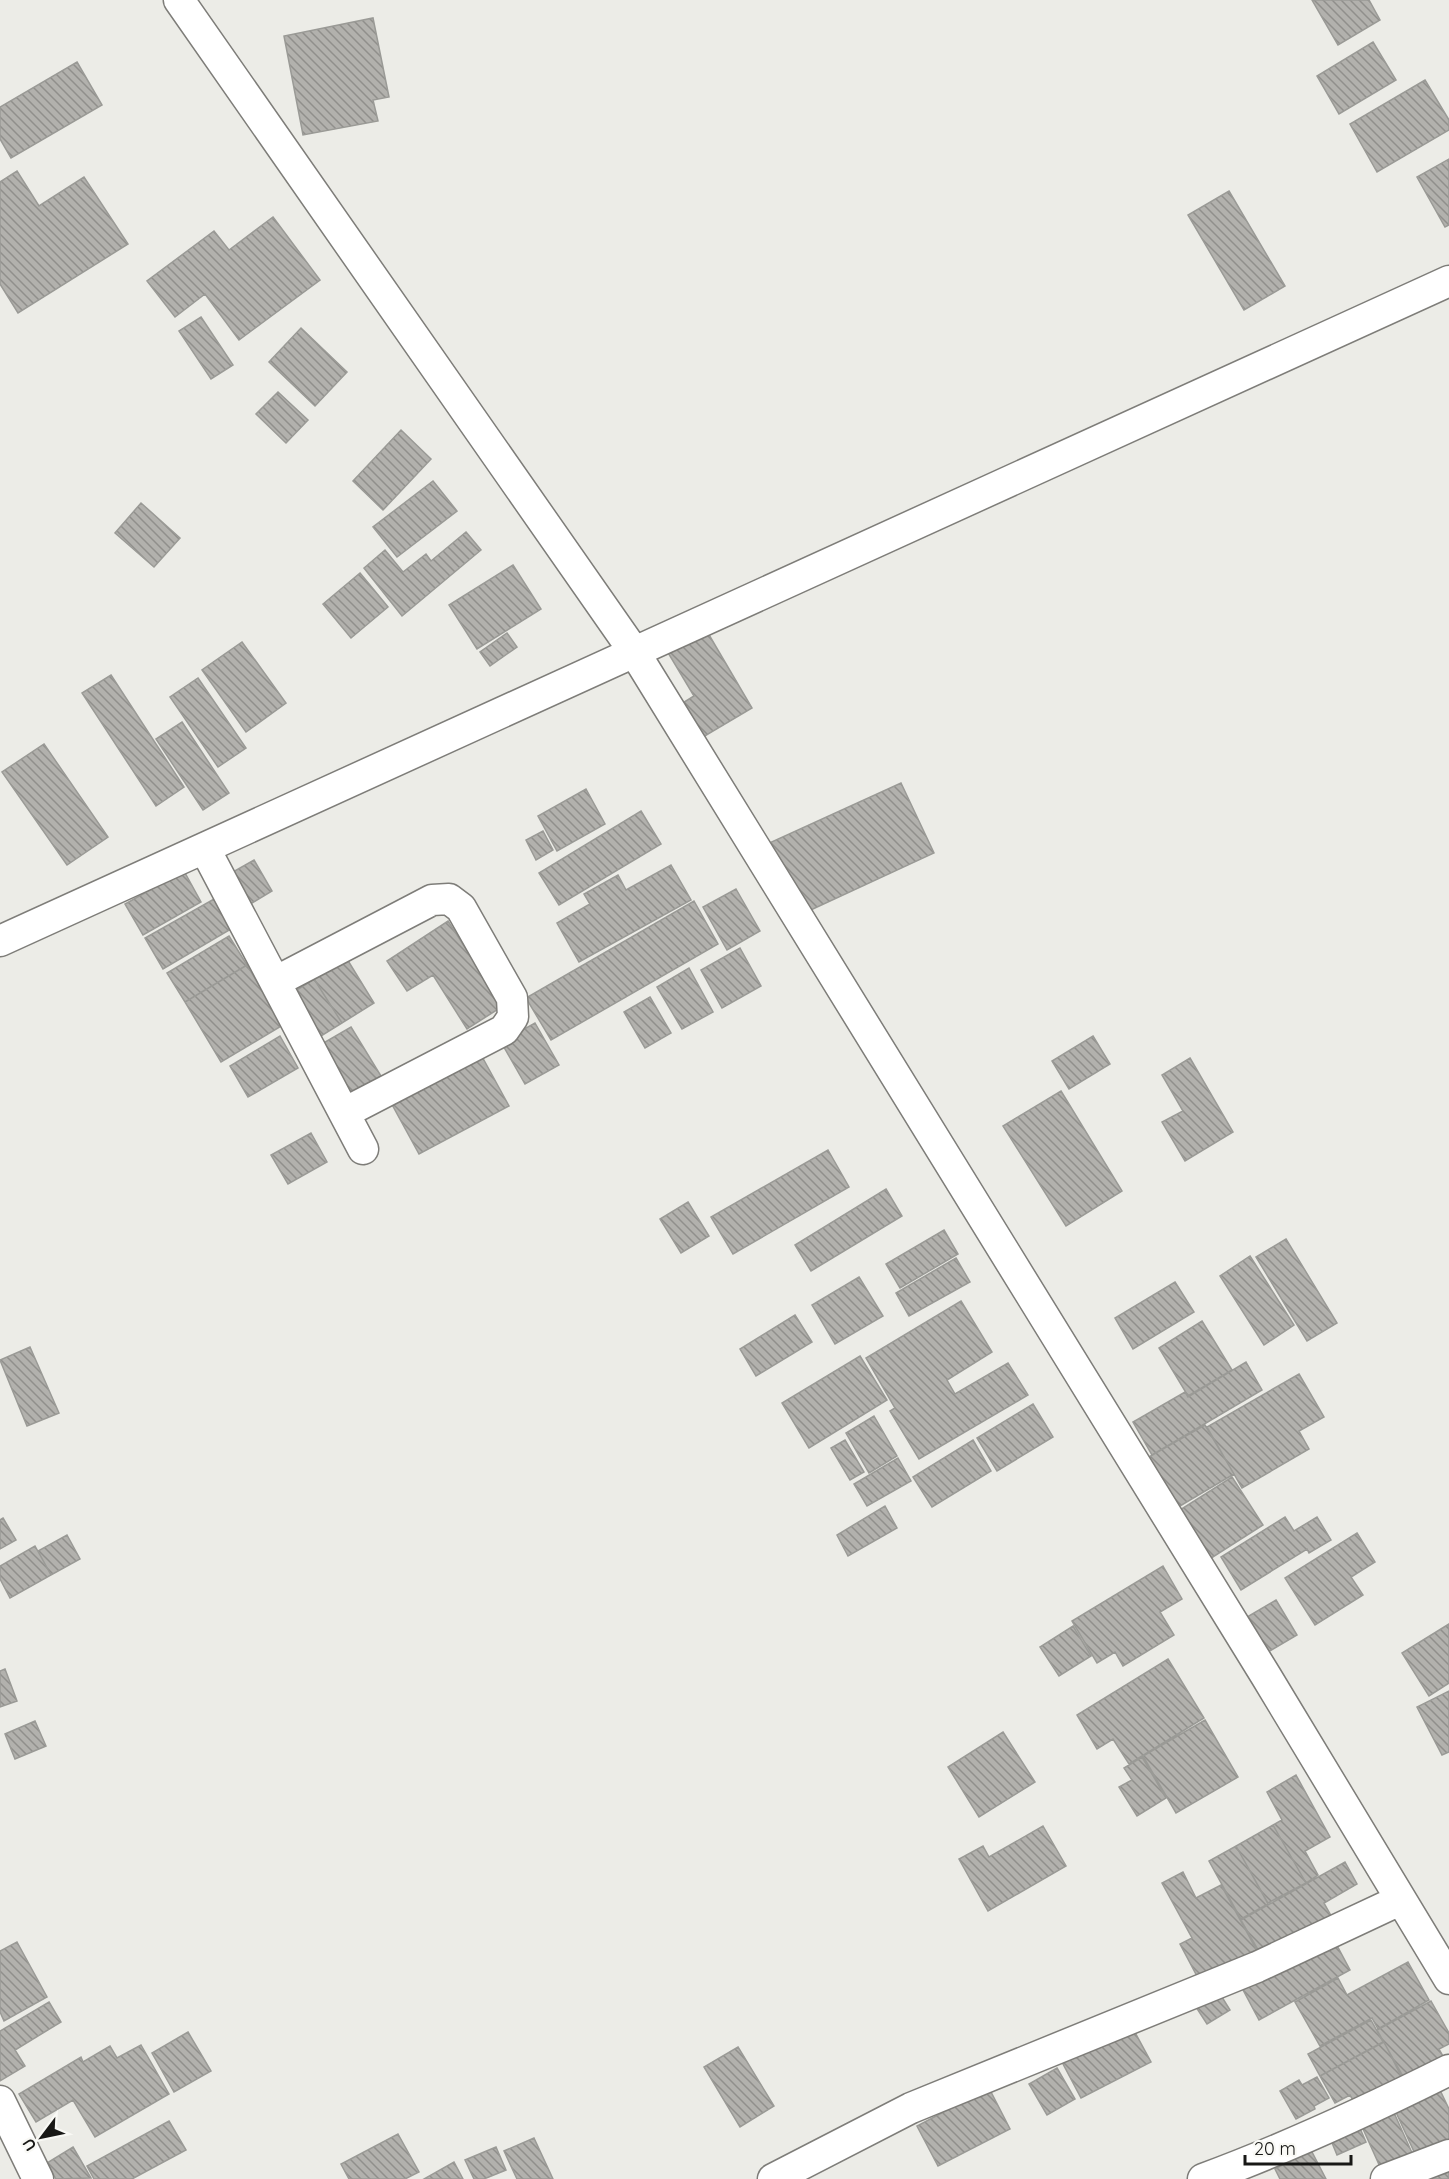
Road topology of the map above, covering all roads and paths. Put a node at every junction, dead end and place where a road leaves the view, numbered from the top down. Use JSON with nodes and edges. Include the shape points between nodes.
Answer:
{"nodes":[{"id":1,"x":179,"y":0,"type":"edge"},
{"id":2,"x":1449,"y":281,"type":"edge"},
{"id":3,"x":635,"y":653,"type":"junction"},
{"id":4,"x":205,"y":849,"type":"junction"},
{"id":5,"x":0,"y":941,"type":"edge"},
{"id":6,"x":275,"y":982,"type":"junction"},
{"id":7,"x":344,"y":1113,"type":"junction"},
{"id":8,"x":363,"y":1149,"type":"dead end"},
{"id":9,"x":1400,"y":1900,"type":"junction"},
{"id":10,"x":1449,"y":1979,"type":"edge"},
{"id":11,"x":1449,"y":2070,"type":"edge"},
{"id":12,"x":0,"y":2101,"type":"edge"},
{"id":13,"x":1449,"y":2155,"type":"edge"},
{"id":14,"x":38,"y":2179,"type":"edge"},
{"id":15,"x":773,"y":2179,"type":"edge"},
{"id":16,"x":1203,"y":2179,"type":"edge"},
{"id":17,"x":1386,"y":2179,"type":"edge"}],
"edges":[{"from":1,"to":3,"type":"street"},
{"from":2,"to":3,"type":"street"},
{"from":3,"to":4,"type":"street"},
{"from":3,"to":9,"type":"street"},
{"from":4,"to":5,"type":"street"},
{"from":4,"to":6,"type":"street"},
{"from":6,"to":7,"type":"street"},
{"from":6,"to":7,"type":"street","via":[[432,900],[449,899],[461,908],[512,998],[513,1017],[504,1030]]},
{"from":7,"to":8,"type":"street"},
{"from":9,"to":10,"type":"street"},
{"from":9,"to":15,"type":"street","via":[[1257,1967],[911,2108]]},
{"from":11,"to":16,"type":"street","via":[[1374,2107]]},
{"from":12,"to":14,"type":"street"},
{"from":13,"to":17,"type":"street"}]}
